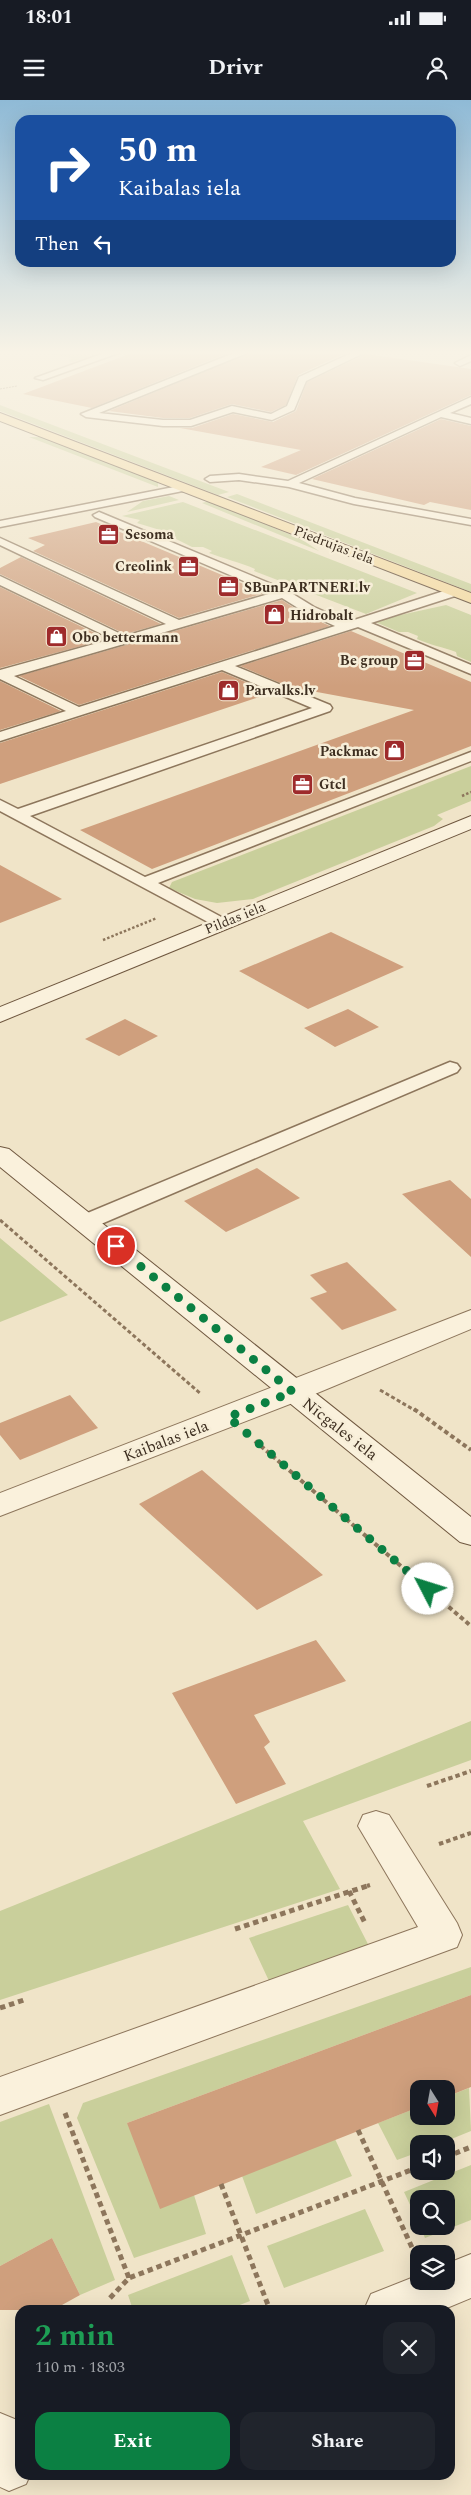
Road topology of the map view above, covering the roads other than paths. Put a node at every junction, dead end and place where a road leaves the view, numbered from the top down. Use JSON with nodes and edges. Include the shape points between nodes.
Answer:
{"nodes":[{"id":1,"x":119,"y":463,"type":"edge"},
{"id":2,"x":335,"y":463,"type":"edge"},
{"id":3,"x":205,"y":477,"type":"joint"},
{"id":4,"x":290,"y":484,"type":"junction"},
{"id":5,"x":184,"y":488,"type":"junction"},
{"id":6,"x":241,"y":491,"type":"dead end"},
{"id":7,"x":130,"y":500,"type":"junction"},
{"id":8,"x":99,"y":515,"type":"junction"},
{"id":9,"x":471,"y":522,"type":"edge"},
{"id":10,"x":0,"y":524,"type":"edge"},
{"id":11,"x":0,"y":536,"type":"edge"},
{"id":12,"x":0,"y":541,"type":"edge"},
{"id":13,"x":0,"y":580,"type":"edge"},
{"id":14,"x":454,"y":592,"type":"junction"},
{"id":15,"x":284,"y":594,"type":"junction"},
{"id":16,"x":471,"y":598,"type":"edge"},
{"id":17,"x":177,"y":624,"type":"junction"},
{"id":18,"x":352,"y":624,"type":"junction"},
{"id":19,"x":123,"y":640,"type":"junction"},
{"id":20,"x":223,"y":666,"type":"junction"},
{"id":21,"x":471,"y":670,"type":"edge"},
{"id":22,"x":1,"y":674,"type":"edge"},
{"id":23,"x":78,"y":712,"type":"junction"},
{"id":24,"x":0,"y":737,"type":"edge"},
{"id":25,"x":471,"y":756,"type":"edge"},
{"id":26,"x":0,"y":806,"type":"edge"},
{"id":27,"x":17,"y":815,"type":"junction"},
{"id":28,"x":471,"y":822,"type":"edge"},
{"id":29,"x":144,"y":883,"type":"junction"},
{"id":30,"x":221,"y":924,"type":"junction"},
{"id":31,"x":0,"y":1015,"type":"edge"},
{"id":32,"x":450,"y":1068,"type":"dead end"},
{"id":33,"x":0,"y":1154,"type":"edge"},
{"id":34,"x":86,"y":1222,"type":"junction"},
{"id":35,"x":471,"y":1319,"type":"edge"},
{"id":36,"x":293,"y":1392,"type":"junction"},
{"id":37,"x":0,"y":1505,"type":"edge"},
{"id":38,"x":471,"y":1534,"type":"edge"},
{"id":39,"x":376,"y":1826,"type":"dead end"},
{"id":40,"x":0,"y":2096,"type":"edge"},
{"id":41,"x":471,"y":2276,"type":"edge"},
{"id":42,"x":399,"y":2305,"type":"edge"}],
"edges":[{"from":1,"to":5,"type":"main road","name":"Piedrujas iela"},
{"from":2,"to":4,"type":"lane"},
{"from":3,"to":4,"type":"lane","via":[[240,477]]},
{"from":3,"to":6,"type":"main road"},
{"from":4,"to":9,"type":"lane","via":[[354,501]]},
{"from":5,"to":7,"type":"lane"},
{"from":5,"to":14,"type":"main road","name":"Piedrujas iela"},
{"from":7,"to":8,"type":"lane","via":[[121,508]]},
{"from":7,"to":10,"type":"lane"},
{"from":8,"to":11,"type":"lane"},
{"from":8,"to":15,"type":"lane"},
{"from":12,"to":17,"type":"lane"},
{"from":13,"to":19,"type":"lane"},
{"from":14,"to":16,"type":"main road","name":"Piedrujas iela"},
{"from":14,"to":18,"type":"lane"},
{"from":15,"to":17,"type":"lane"},
{"from":15,"to":18,"type":"lane","via":[[310,610]]},
{"from":17,"to":19,"type":"lane"},
{"from":18,"to":20,"type":"lane"},
{"from":18,"to":21,"type":"lane"},
{"from":19,"to":22,"type":"lane"},
{"from":20,"to":23,"type":"lane"},
{"from":20,"to":27,"type":"lane","via":[[325,708]]},
{"from":22,"to":23,"type":"lane"},
{"from":23,"to":24,"type":"lane"},
{"from":25,"to":29,"type":"lane"},
{"from":26,"to":27,"type":"lane"},
{"from":27,"to":29,"type":"lane"},
{"from":28,"to":30,"type":"street","name":"Pildas iela"},
{"from":29,"to":30,"type":"lane"},
{"from":30,"to":31,"type":"street","name":"Pildas iela"},
{"from":32,"to":34,"type":"lane"},
{"from":33,"to":34,"type":"street","name":"Nīcgales iela"},
{"from":34,"to":36,"type":"street","name":"Nīcgales iela"},
{"from":35,"to":36,"type":"street","name":"Kaibalas iela"},
{"from":36,"to":37,"type":"street","name":"Kaibalas iela"},
{"from":36,"to":38,"type":"street","name":"Nīcgales iela"},
{"from":39,"to":40,"type":"street","via":[[443,1935]]},
{"from":41,"to":42,"type":"street"}]}
